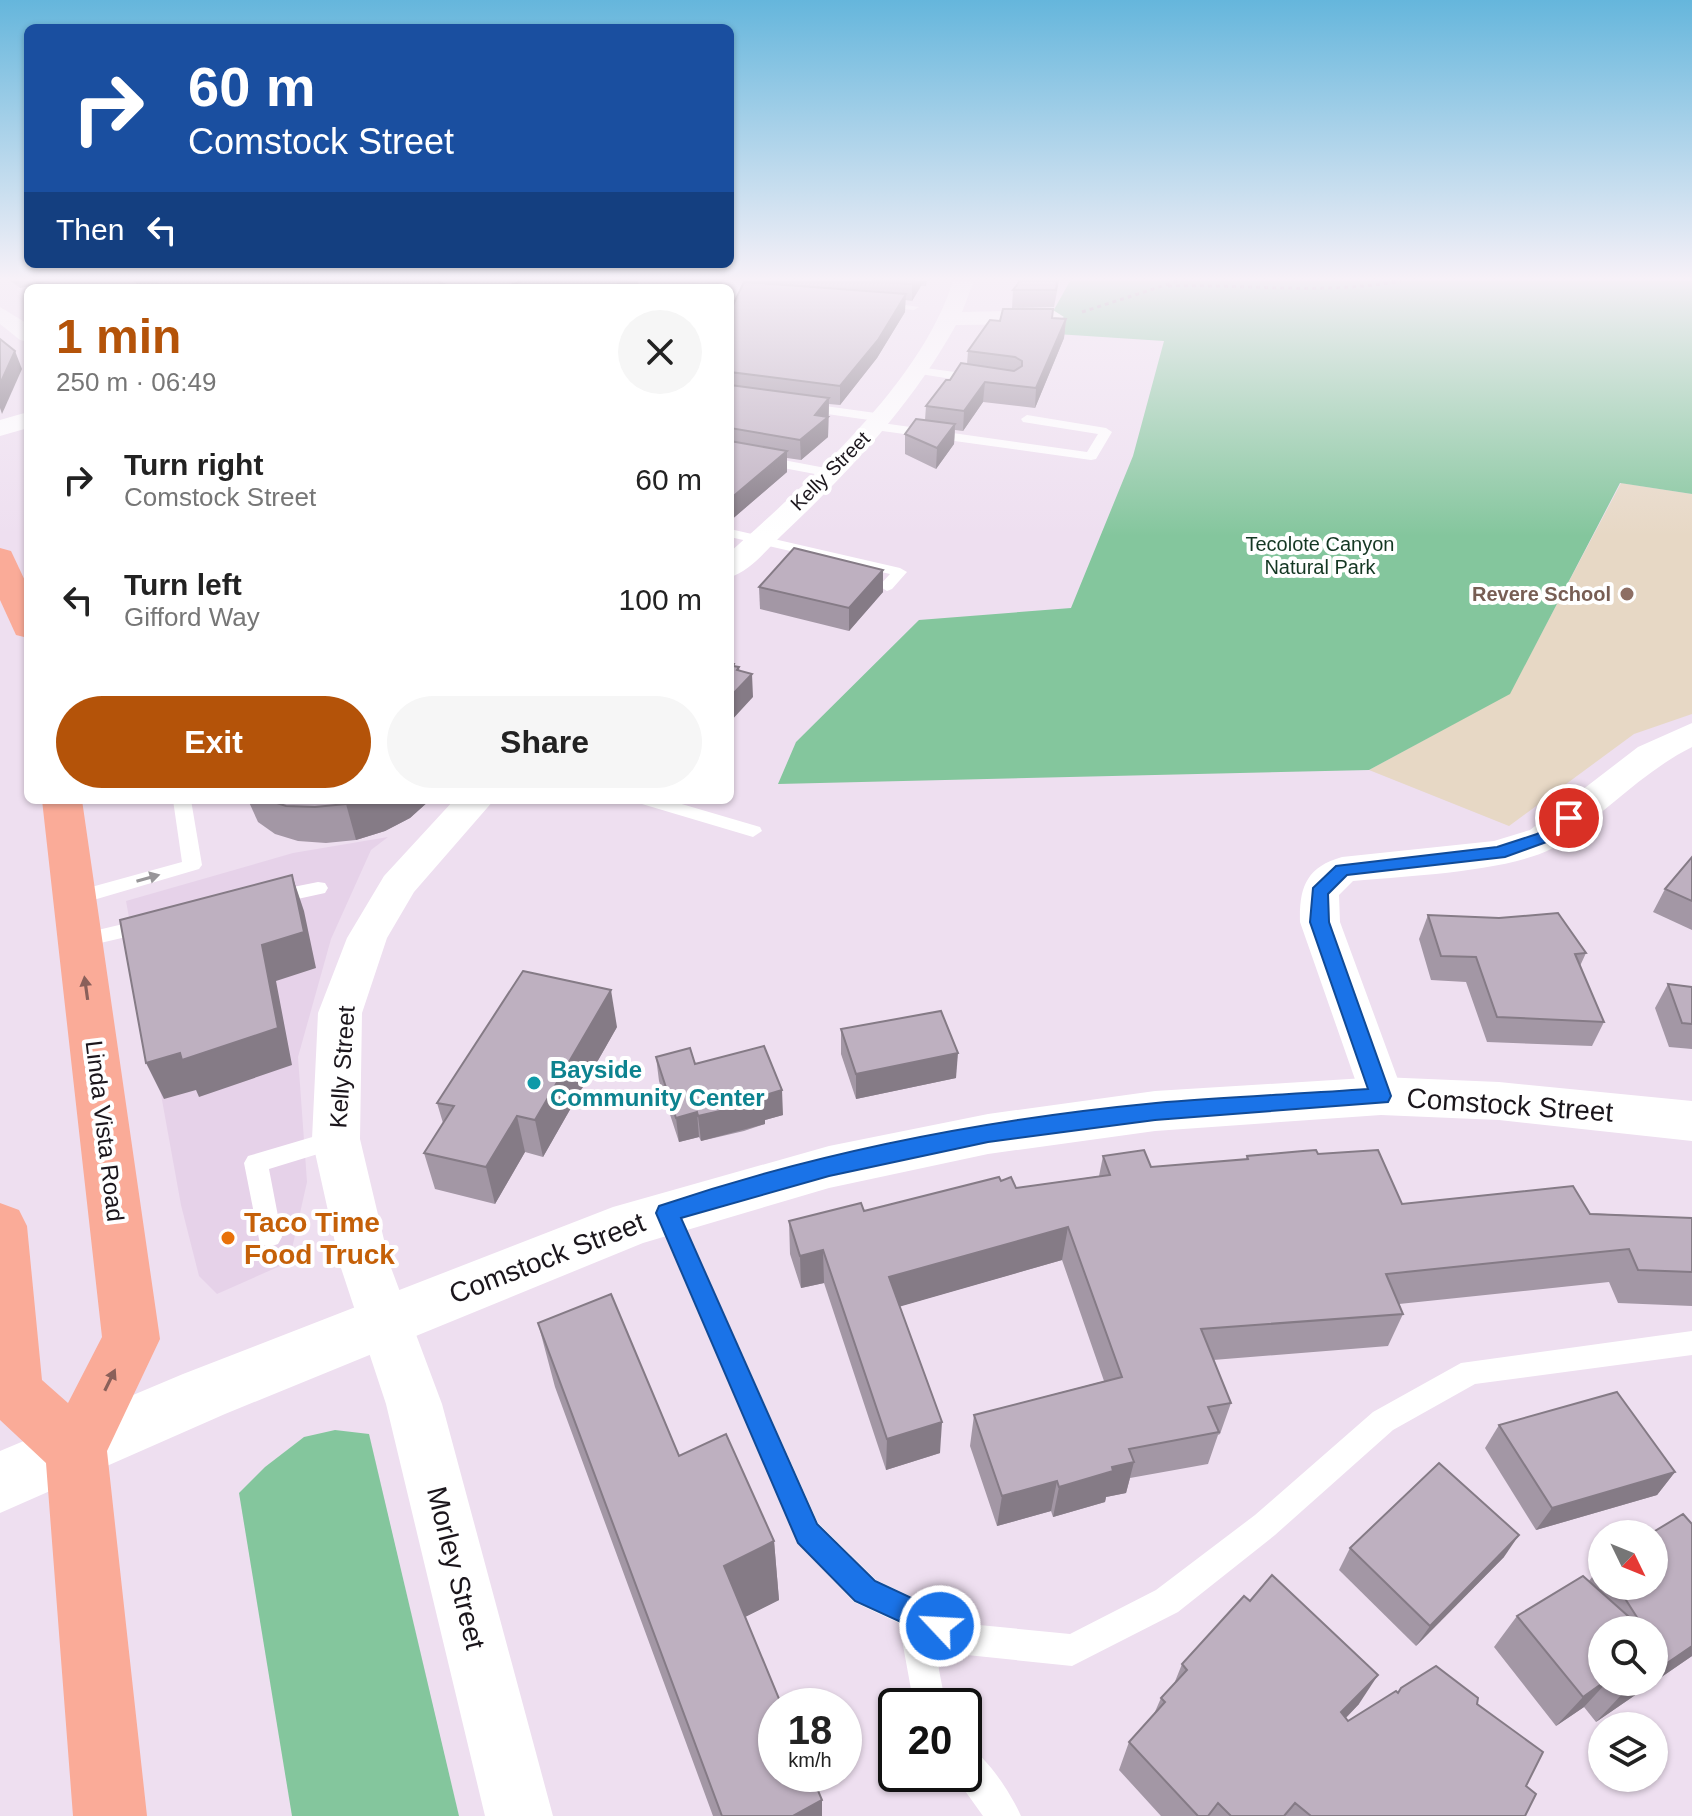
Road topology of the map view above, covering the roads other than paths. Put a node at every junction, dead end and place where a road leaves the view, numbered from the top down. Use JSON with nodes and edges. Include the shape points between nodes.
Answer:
{"nodes":[{"id":1,"x":921,"y":366,"type":"edge"},
{"id":2,"x":918,"y":371,"type":"junction"},
{"id":3,"x":986,"y":380,"type":"edge"},
{"id":4,"x":802,"y":396,"type":"edge"},
{"id":5,"x":846,"y":402,"type":"edge"},
{"id":6,"x":791,"y":405,"type":"edge"},
{"id":7,"x":1027,"y":419,"type":"dead end"},
{"id":8,"x":24,"y":421,"type":"edge"},
{"id":9,"x":879,"y":422,"type":"junction"},
{"id":10,"x":0,"y":428,"type":"edge"},
{"id":11,"x":734,"y":455,"type":"edge"},
{"id":12,"x":831,"y":473,"type":"junction"},
{"id":13,"x":734,"y":534,"type":"edge"},
{"id":14,"x":761,"y":540,"type":"junction"},
{"id":15,"x":0,"y":558,"type":"edge"},
{"id":16,"x":734,"y":564,"type":"edge"},
{"id":17,"x":887,"y":586,"type":"dead end"},
{"id":18,"x":24,"y":613,"type":"edge"},
{"id":19,"x":1692,"y":733,"type":"edge"},
{"id":20,"x":62,"y":804,"type":"edge"},
{"id":21,"x":183,"y":804,"type":"edge"},
{"id":22,"x":472,"y":804,"type":"edge"},
{"id":23,"x":662,"y":804,"type":"edge"},
{"id":24,"x":753,"y":831,"type":"dead end"},
{"id":25,"x":318,"y":888,"type":"dead end"},
{"id":26,"x":246,"y":903,"type":"edge"},
{"id":27,"x":172,"y":919,"type":"edge"},
{"id":28,"x":76,"y":920,"type":"junction"},
{"id":29,"x":1381,"y":1096,"type":"junction"},
{"id":30,"x":1692,"y":1121,"type":"edge"},
{"id":31,"x":336,"y":1139,"type":"junction"},
{"id":32,"x":667,"y":1213,"type":"junction"},
{"id":33,"x":0,"y":1226,"type":"edge"},
{"id":34,"x":269,"y":1237,"type":"dead end"},
{"id":35,"x":384,"y":1322,"type":"junction"},
{"id":36,"x":1692,"y":1343,"type":"edge"},
{"id":37,"x":76,"y":1450,"type":"junction"},
{"id":38,"x":0,"y":1482,"type":"edge"},
{"id":39,"x":913,"y":1613,"type":"junction"},
{"id":40,"x":927,"y":1688,"type":"edge"},
{"id":41,"x":982,"y":1786,"type":"edge"},
{"id":42,"x":110,"y":1816,"type":"edge"},
{"id":43,"x":519,"y":1816,"type":"edge"},
{"id":44,"x":1004,"y":1816,"type":"edge"}],
"edges":[{"from":1,"to":2,"type":"street","name":"Kelly Street"},
{"from":2,"to":3,"type":"lane"},
{"from":2,"to":9,"type":"street","name":"Kelly Street"},
{"from":4,"to":5,"type":"lane"},
{"from":6,"to":9,"type":"lane"},
{"from":7,"to":9,"type":"lane","via":[[1106,432],[1091,456]]},
{"from":8,"to":10,"type":"street"},
{"from":9,"to":12,"type":"street","name":"Kelly Street"},
{"from":11,"to":12,"type":"lane"},
{"from":12,"to":14,"type":"street","name":"Kelly Street"},
{"from":13,"to":14,"type":"lane"},
{"from":14,"to":16,"type":"street","name":"Kelly Street"},
{"from":14,"to":17,"type":"lane","via":[[900,572]]},
{"from":15,"to":18,"type":"main road"},
{"from":19,"to":29,"type":"street","via":[[1650,754],[1543,838],[1498,853],[1342,870],[1319,892],[1320,922]]},
{"from":20,"to":28,"type":"main road","name":"Linda Vista Road"},
{"from":28,"to":21,"type":"lane","one_way":true,"via":[[192,865]]},
{"from":22,"to":31,"type":"street","name":"Kelly Street","via":[[398,885],[367,938],[340,1013]]},
{"from":23,"to":24,"type":"lane"},
{"from":25,"to":26,"type":"lane"},
{"from":27,"to":28,"type":"lane"},
{"from":37,"to":28,"type":"main road","name":"Linda Vista Road","one_way":true,"via":[[131,1339]]},
{"from":29,"to":30,"type":"street","name":"Comstock Street","via":[[1499,1101]]},
{"from":29,"to":32,"type":"street","name":"Comstock Street","via":[[1155,1111],[988,1134],[829,1167]]},
{"from":31,"to":34,"type":"lane","via":[[256,1163]]},
{"from":31,"to":35,"type":"street","name":"Kelly Street"},
{"from":32,"to":35,"type":"street","name":"Comstock Street"},
{"from":32,"to":39,"type":"lane","via":[[808,1533],[865,1591]]},
{"from":33,"to":37,"type":"main road","via":[[13,1393]]},
{"from":35,"to":37,"type":"street","name":"Comstock Street"},
{"from":35,"to":43,"type":"street","name":"Morley Street","via":[[414,1404]]},
{"from":36,"to":39,"type":"lane","via":[[1471,1372],[1383,1421],[1265,1525],[1167,1601],[1072,1650],[967,1639]]},
{"from":37,"to":38,"type":"street","name":"Comstock Street"},
{"from":37,"to":42,"type":"main road"},
{"from":39,"to":40,"type":"lane"},
{"from":41,"to":44,"type":"lane"}]}
